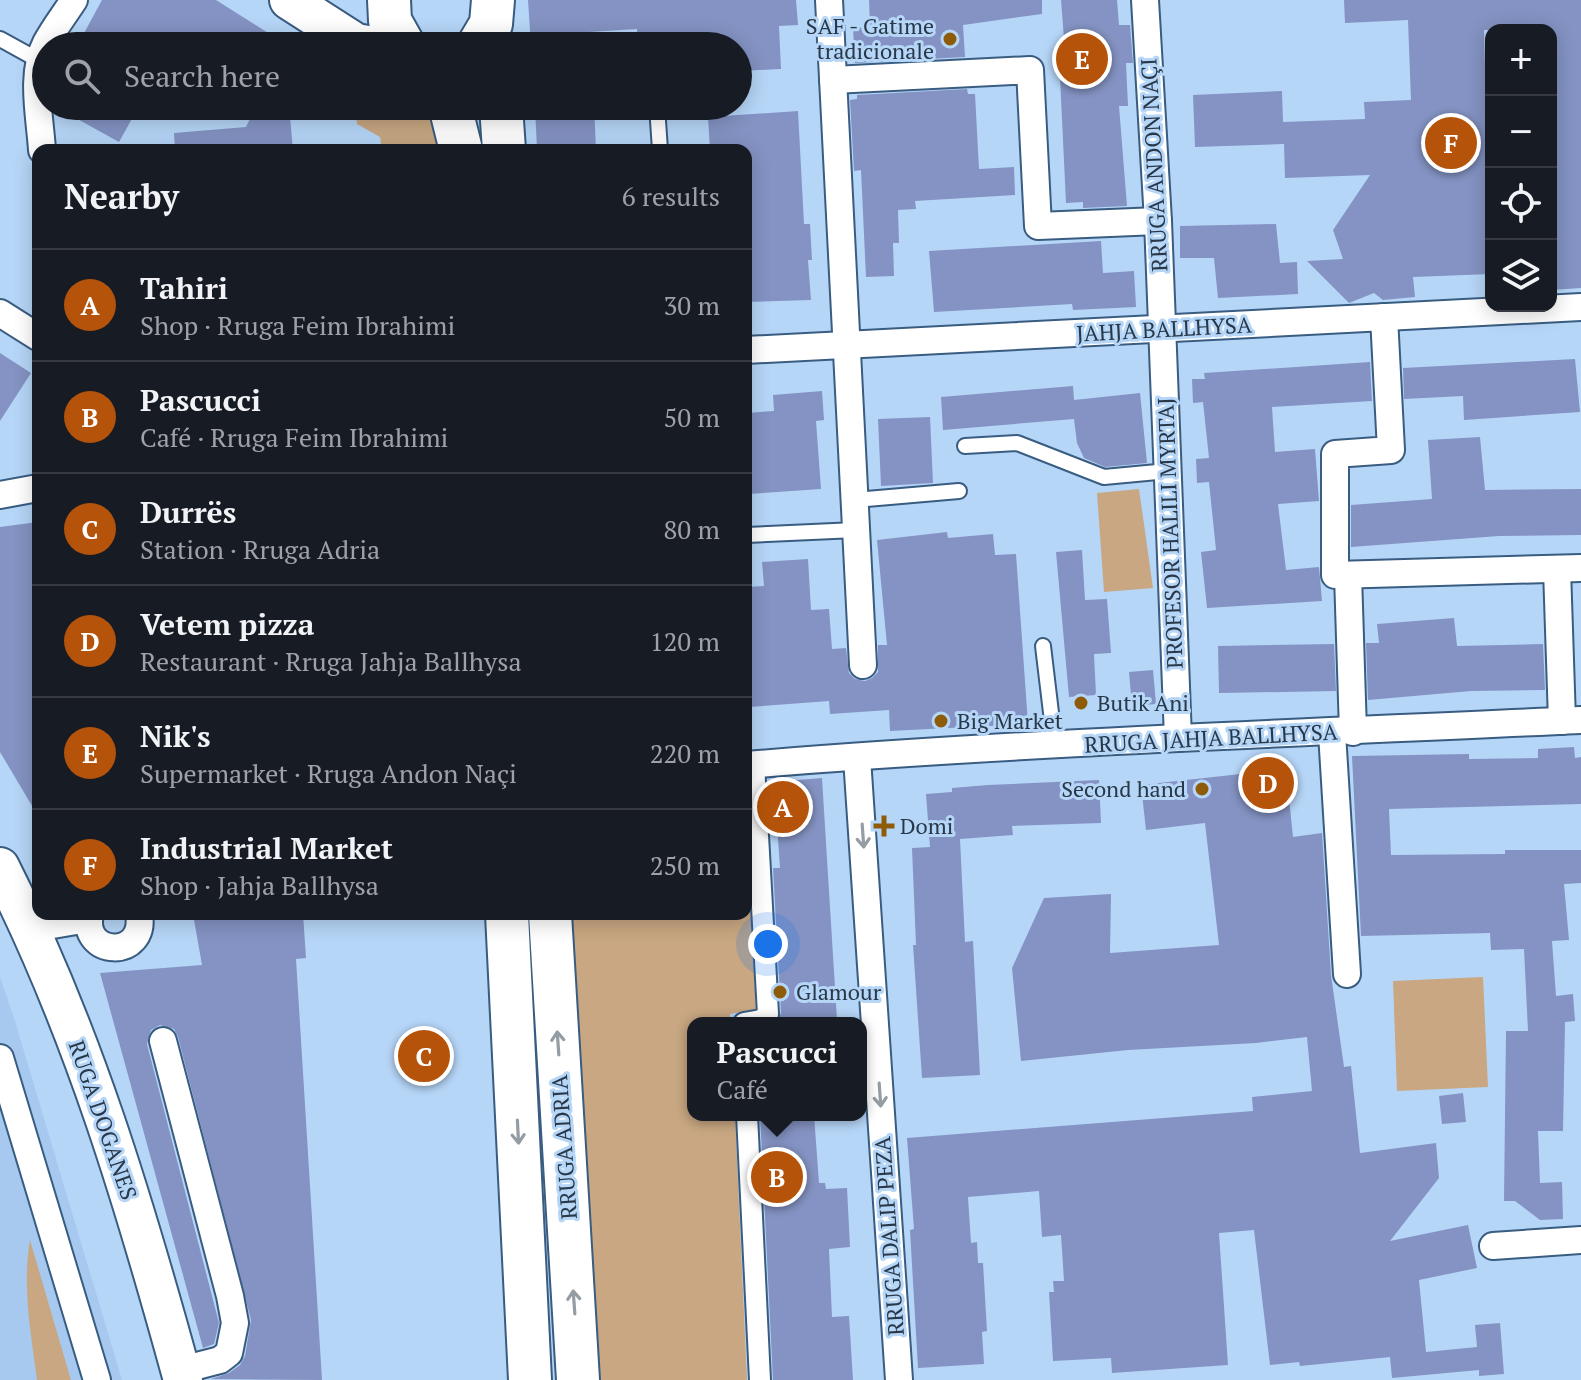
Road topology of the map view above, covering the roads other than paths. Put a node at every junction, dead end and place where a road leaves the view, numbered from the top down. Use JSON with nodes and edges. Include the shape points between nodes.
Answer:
{"nodes":[{"id":1,"x":74,"y":0,"type":"edge"},
{"id":2,"x":289,"y":0,"type":"edge"},
{"id":3,"x":389,"y":0,"type":"edge"},
{"id":4,"x":829,"y":0,"type":"edge"},
{"id":5,"x":1145,"y":0,"type":"edge"},
{"id":6,"x":53,"y":32,"type":"edge"},
{"id":7,"x":339,"y":32,"type":"edge"},
{"id":8,"x":396,"y":32,"type":"edge"},
{"id":9,"x":0,"y":39,"type":"edge"},
{"id":10,"x":32,"y":57,"type":"edge"},
{"id":11,"x":833,"y":80,"type":"junction"},
{"id":12,"x":40,"y":120,"type":"edge"},
{"id":13,"x":454,"y":120,"type":"edge"},
{"id":14,"x":502,"y":120,"type":"edge"},
{"id":15,"x":658,"y":120,"type":"edge"},
{"id":16,"x":42,"y":144,"type":"edge"},
{"id":17,"x":460,"y":144,"type":"edge"},
{"id":18,"x":504,"y":144,"type":"edge"},
{"id":19,"x":660,"y":144,"type":"edge"},
{"id":20,"x":1158,"y":221,"type":"junction"},
{"id":21,"x":1581,"y":307,"type":"edge"},
{"id":22,"x":0,"y":313,"type":"edge"},
{"id":23,"x":1384,"y":317,"type":"junction"},
{"id":24,"x":1162,"y":329,"type":"junction"},
{"id":25,"x":32,"y":333,"type":"edge"},
{"id":26,"x":847,"y":345,"type":"junction"},
{"id":27,"x":752,"y":350,"type":"edge"},
{"id":28,"x":965,"y":446,"type":"dead end"},
{"id":29,"x":1168,"y":471,"type":"junction"},
{"id":30,"x":32,"y":489,"type":"edge"},
{"id":31,"x":959,"y":491,"type":"dead end"},
{"id":32,"x":0,"y":495,"type":"edge"},
{"id":33,"x":855,"y":500,"type":"junction"},
{"id":34,"x":856,"y":530,"type":"junction"},
{"id":35,"x":752,"y":535,"type":"edge"},
{"id":36,"x":1569,"y":568,"type":"edge"},
{"id":37,"x":1348,"y":575,"type":"junction"},
{"id":38,"x":1043,"y":646,"type":"dead end"},
{"id":39,"x":863,"y":665,"type":"dead end"},
{"id":40,"x":1572,"y":720,"type":"edge"},
{"id":41,"x":1342,"y":732,"type":"junction"},
{"id":42,"x":1178,"y":738,"type":"junction"},
{"id":43,"x":1055,"y":746,"type":"junction"},
{"id":44,"x":857,"y":758,"type":"junction"},
{"id":45,"x":752,"y":764,"type":"edge"},
{"id":46,"x":752,"y":792,"type":"edge"},
{"id":47,"x":0,"y":867,"type":"edge"},
{"id":48,"x":139,"y":920,"type":"edge"},
{"id":49,"x":507,"y":920,"type":"edge"},
{"id":50,"x":550,"y":920,"type":"edge"},
{"id":51,"x":90,"y":922,"type":"edge"},
{"id":52,"x":32,"y":936,"type":"junction"},
{"id":53,"x":1347,"y":974,"type":"dead end"},
{"id":54,"x":764,"y":1017,"type":"edge"},
{"id":55,"x":163,"y":1041,"type":"dead end"},
{"id":56,"x":0,"y":1058,"type":"edge"},
{"id":57,"x":747,"y":1121,"type":"edge"},
{"id":58,"x":1581,"y":1240,"type":"edge"},
{"id":59,"x":1493,"y":1246,"type":"dead end"},
{"id":60,"x":182,"y":1375,"type":"edge"},
{"id":61,"x":97,"y":1380,"type":"edge"},
{"id":62,"x":530,"y":1380,"type":"edge"},
{"id":63,"x":578,"y":1380,"type":"edge"},
{"id":64,"x":760,"y":1380,"type":"edge"},
{"id":65,"x":899,"y":1380,"type":"edge"}],
"edges":[{"from":1,"to":6,"type":"street"},
{"from":2,"to":7,"type":"main road"},
{"from":3,"to":8,"type":"main road"},
{"from":4,"to":11,"type":"street"},
{"from":5,"to":20,"type":"street","name":"RRUGA ANDON NAÇI"},
{"from":9,"to":10,"type":"lane"},
{"from":11,"to":20,"type":"street","via":[[1030,70],[1038,226]]},
{"from":11,"to":26,"type":"street"},
{"from":12,"to":16,"type":"street"},
{"from":13,"to":17,"type":"main road"},
{"from":14,"to":18,"type":"main road"},
{"from":15,"to":19,"type":"lane"},
{"from":20,"to":24,"type":"street","name":"RRUGA ANDON NAÇI"},
{"from":21,"to":23,"type":"street","name":"JAHJA BALLHYSA"},
{"from":22,"to":25,"type":"street"},
{"from":23,"to":24,"type":"street","name":"JAHJA BALLHYSA"},
{"from":23,"to":37,"type":"street","via":[[1391,450],[1335,454],[1335,575]]},
{"from":24,"to":26,"type":"street","name":"JAHJA BALLHYSA"},
{"from":24,"to":29,"type":"street","name":"PROFESOR HALILI MYRTAJ"},
{"from":26,"to":27,"type":"street","name":"JAHJA BALLHYSA"},
{"from":26,"to":33,"type":"street"},
{"from":28,"to":29,"type":"lane","via":[[1017,443],[1104,477]]},
{"from":29,"to":42,"type":"street","name":"PROFESOR HALILI MYRTAJ"},
{"from":30,"to":32,"type":"street"},
{"from":31,"to":33,"type":"lane"},
{"from":33,"to":34,"type":"street"},
{"from":34,"to":35,"type":"lane"},
{"from":34,"to":39,"type":"street"},
{"from":36,"to":37,"type":"street"},
{"from":36,"to":40,"type":"street"},
{"from":37,"to":41,"type":"street"},
{"from":38,"to":43,"type":"lane"},
{"from":40,"to":41,"type":"street","name":"RRUGA JAHJA BALLHYSA"},
{"from":41,"to":42,"type":"street","name":"RRUGA JAHJA BALLHYSA"},
{"from":41,"to":53,"type":"street"},
{"from":42,"to":43,"type":"street","name":"RRUGA JAHJA BALLHYSA"},
{"from":43,"to":44,"type":"street","name":"RRUGA JAHJA BALLHYSA"},
{"from":44,"to":45,"type":"street","name":"RRUGA JAHJA BALLHYSA"},
{"from":44,"to":65,"type":"street","name":"RRUGA DALIP PEZA","one_way":true},
{"from":46,"to":54,"type":"street"},
{"from":47,"to":52,"type":"main road","name":"RUGA DOGANES"},
{"from":48,"to":51,"type":"street","via":[[128,945],[118,948],[97,942]]},
{"from":49,"to":62,"type":"main road","name":"RRUGA ADRIA","one_way":true},
{"from":63,"to":50,"type":"main road","name":"RRUGA ADRIA","one_way":true},
{"from":51,"to":52,"type":"street"},
{"from":52,"to":60,"type":"main road","name":"RUGA DOGANES","via":[[110,1136]]},
{"from":55,"to":60,"type":"street","via":[[235,1323],[229,1353]]},
{"from":56,"to":61,"type":"street"},
{"from":57,"to":64,"type":"street"},
{"from":58,"to":59,"type":"street"}]}
